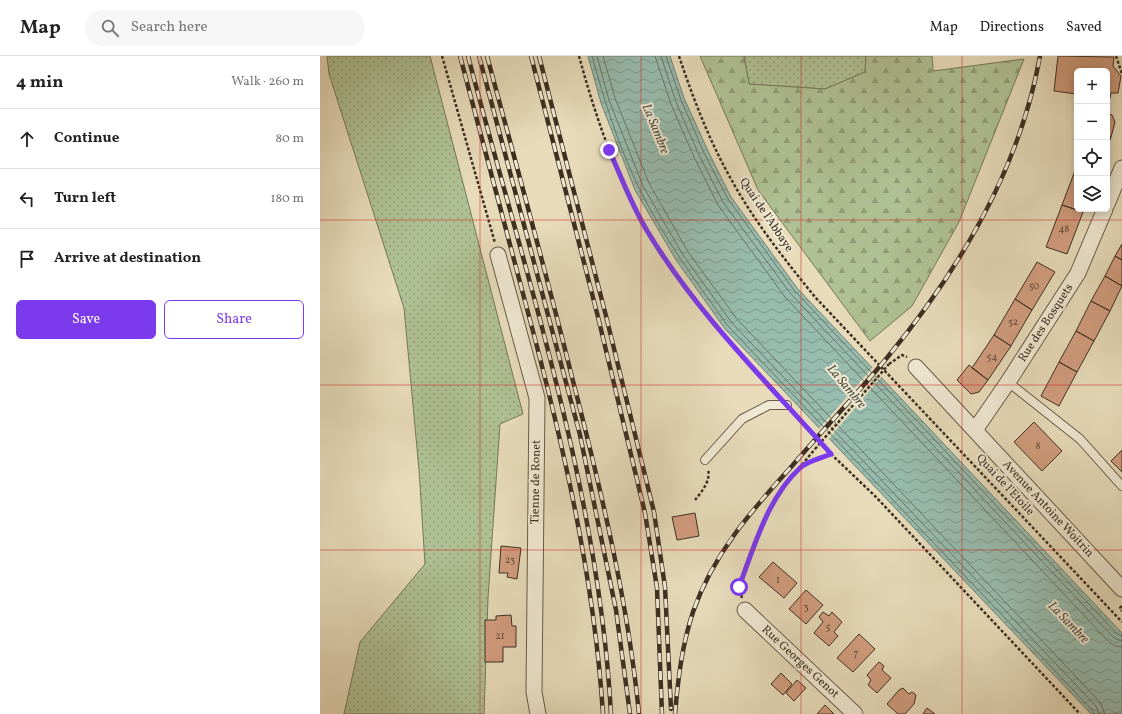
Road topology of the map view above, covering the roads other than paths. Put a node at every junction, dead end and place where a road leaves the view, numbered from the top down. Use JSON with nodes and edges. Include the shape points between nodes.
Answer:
{"nodes":[{"id":1,"x":1122,"y":168,"type":"edge"},
{"id":2,"x":1110,"y":197,"type":"edge"},
{"id":3,"x":1104,"y":212,"type":"edge"},
{"id":4,"x":498,"y":255,"type":"road end"},
{"id":5,"x":916,"y":367,"type":"dead end"},
{"id":6,"x":1008,"y":382,"type":"junction"},
{"id":7,"x":787,"y":405,"type":"road end"},
{"id":8,"x":975,"y":430,"type":"junction"},
{"id":9,"x":705,"y":460,"type":"road end"},
{"id":10,"x":1122,"y":486,"type":"edge"},
{"id":11,"x":1122,"y":588,"type":"edge"},
{"id":12,"x":745,"y":610,"type":"road end"},
{"id":13,"x":538,"y":714,"type":"edge"},
{"id":14,"x":855,"y":714,"type":"edge"}],
"edges":[{"from":1,"to":2,"type":"street"},
{"from":3,"to":6,"type":"street","name":"Rue des Bosquets","via":[[1078,273]]},
{"from":4,"to":13,"type":"street","name":"Tienne de Ronet","via":[[537,398],[534,692]]},
{"from":5,"to":8,"type":"street","name":"Avenue Antoine Woitrin"},
{"from":6,"to":8,"type":"street","name":"Rue des Bosquets"},
{"from":6,"to":10,"type":"lane","via":[[1080,439]]},
{"from":7,"to":9,"type":"lane","via":[[769,405],[742,419]]},
{"from":8,"to":11,"type":"street","name":"Avenue Antoine Woitrin"},
{"from":12,"to":14,"type":"street","name":"Rue Georges Genot"}]}
